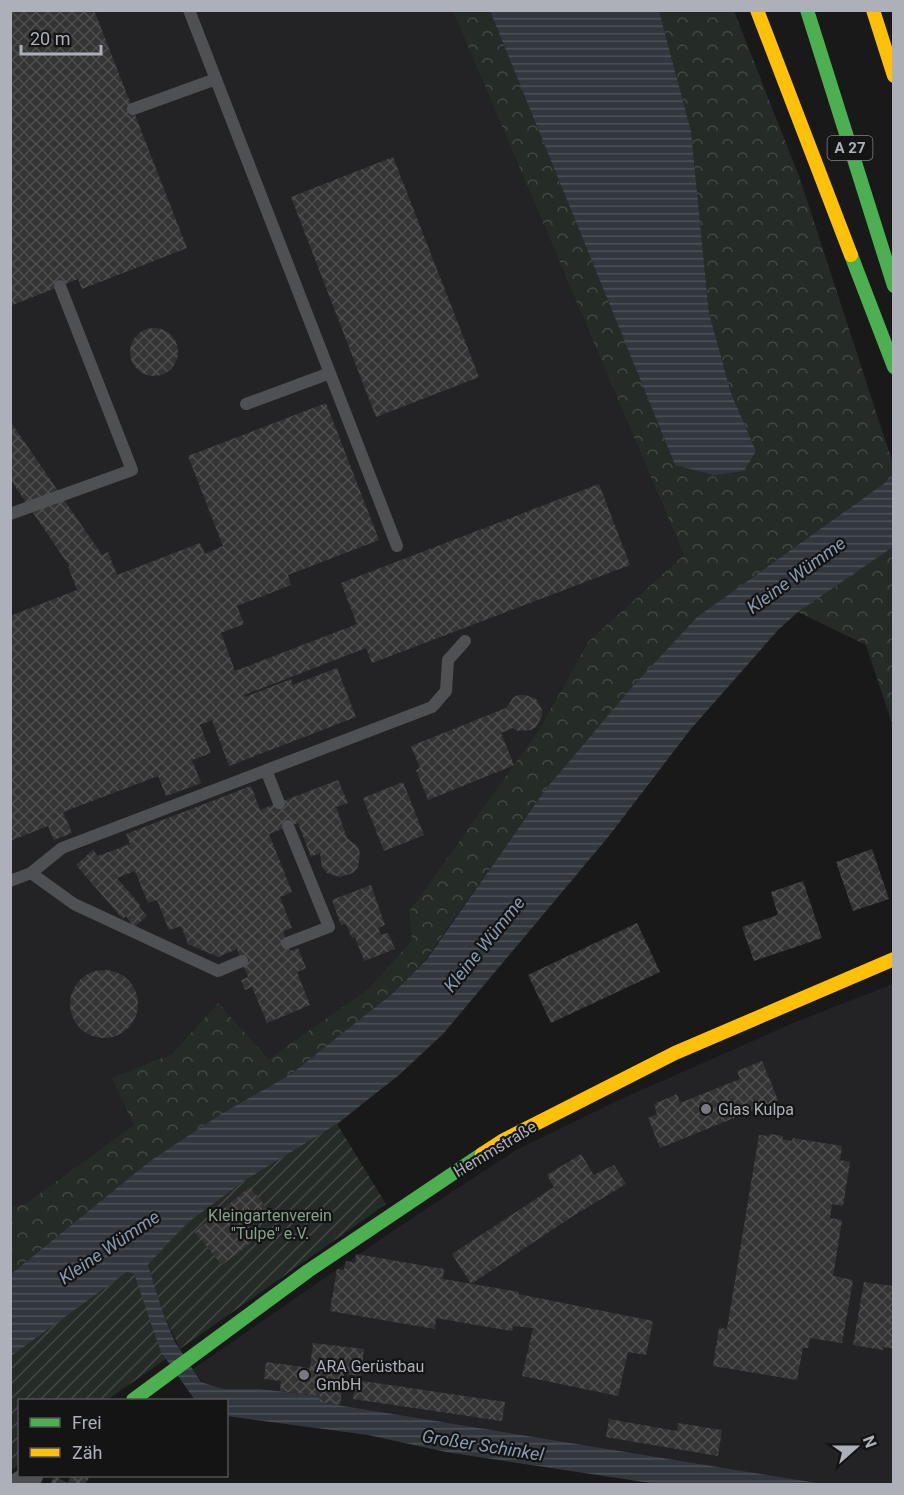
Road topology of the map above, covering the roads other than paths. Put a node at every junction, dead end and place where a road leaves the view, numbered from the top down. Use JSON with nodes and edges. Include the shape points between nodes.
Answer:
{"nodes":[{"id":1,"x":189,"y":10,"type":"edge"},
{"id":2,"x":757,"y":10,"type":"edge"},
{"id":3,"x":807,"y":10,"type":"edge"},
{"id":4,"x":873,"y":10,"type":"edge"},
{"id":5,"x":894,"y":76,"type":"edge"},
{"id":6,"x":216,"y":79,"type":"junction"},
{"id":7,"x":133,"y":109,"type":"dead end"},
{"id":8,"x":60,"y":286,"type":"dead end"},
{"id":9,"x":894,"y":286,"type":"edge"},
{"id":10,"x":894,"y":367,"type":"edge"},
{"id":11,"x":330,"y":374,"type":"junction"},
{"id":12,"x":246,"y":404,"type":"dead end"},
{"id":13,"x":10,"y":514,"type":"edge"},
{"id":14,"x":397,"y":546,"type":"dead end"},
{"id":15,"x":465,"y":641,"type":"dead end"},
{"id":16,"x":266,"y":770,"type":"junction"},
{"id":17,"x":279,"y":803,"type":"dead end"},
{"id":18,"x":288,"y":826,"type":"dead end"},
{"id":19,"x":31,"y":873,"type":"junction"},
{"id":20,"x":10,"y":880,"type":"edge"},
{"id":21,"x":287,"y":943,"type":"dead end"},
{"id":22,"x":894,"y":959,"type":"edge"},
{"id":23,"x":242,"y":961,"type":"dead end"},
{"id":24,"x":136,"y":1399,"type":"edge"}],
"edges":[{"from":1,"to":6,"type":"lane"},
{"from":2,"to":10,"type":"main road"},
{"from":3,"to":9,"type":"main road","number":"A 27"},
{"from":4,"to":5,"type":"main road"},
{"from":6,"to":7,"type":"lane"},
{"from":6,"to":11,"type":"lane"},
{"from":8,"to":13,"type":"lane","via":[[132,470]]},
{"from":11,"to":12,"type":"lane"},
{"from":11,"to":14,"type":"lane"},
{"from":15,"to":16,"type":"lane","via":[[448,660],[446,691],[432,707]]},
{"from":16,"to":17,"type":"lane"},
{"from":16,"to":19,"type":"lane","via":[[62,848]]},
{"from":18,"to":21,"type":"lane","via":[[329,927]]},
{"from":19,"to":20,"type":"lane"},
{"from":19,"to":23,"type":"lane","via":[[74,904],[218,971]]},
{"from":22,"to":24,"type":"main road","name":"Hemmstraße","via":[[675,1053],[502,1141],[308,1271]]}]}
